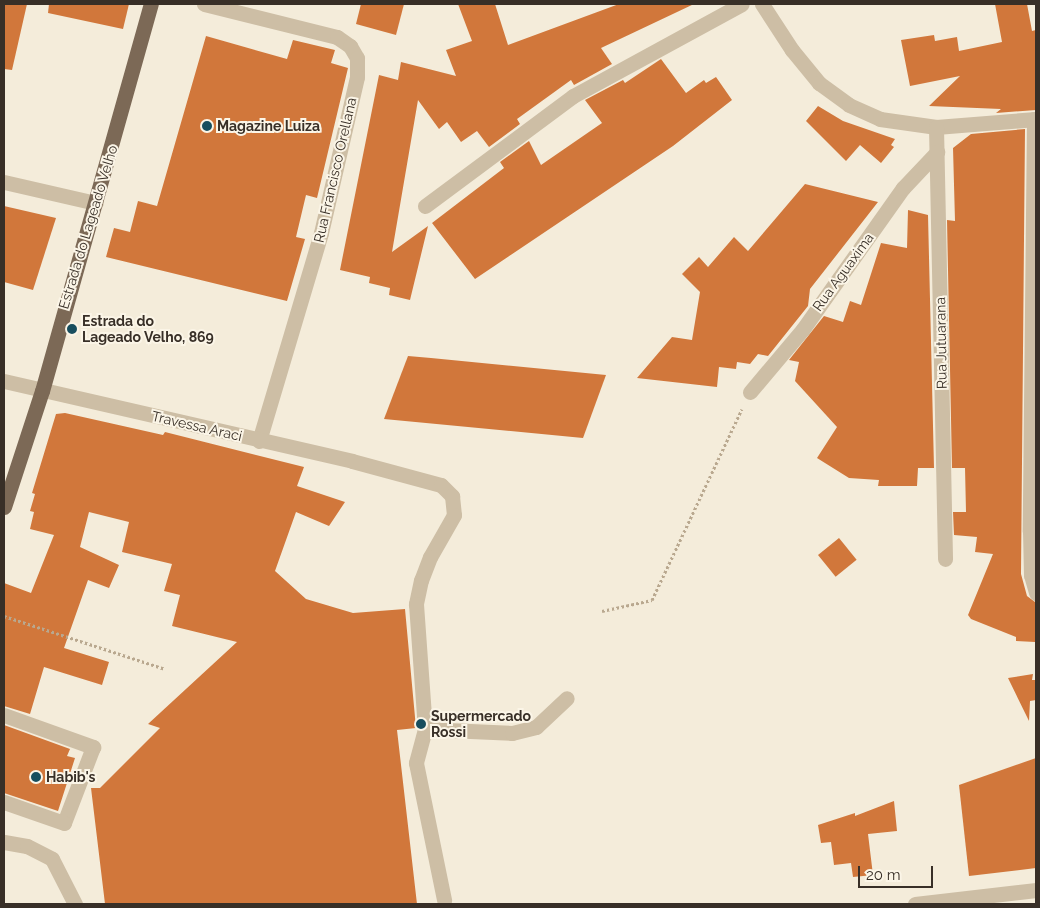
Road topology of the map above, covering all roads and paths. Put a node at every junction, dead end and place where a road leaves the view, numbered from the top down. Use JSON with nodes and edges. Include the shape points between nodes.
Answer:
{"nodes":[{"id":1,"x":151,"y":4,"type":"edge"},
{"id":2,"x":204,"y":4,"type":"edge"},
{"id":3,"x":742,"y":4,"type":"edge"},
{"id":4,"x":762,"y":4,"type":"edge"},
{"id":5,"x":1035,"y":119,"type":"edge"},
{"id":6,"x":936,"y":127,"type":"junction"},
{"id":7,"x":937,"y":152,"type":"junction"},
{"id":8,"x":4,"y":182,"type":"edge"},
{"id":9,"x":96,"y":204,"type":"junction"},
{"id":10,"x":425,"y":206,"type":"dead end"},
{"id":11,"x":4,"y":381,"type":"edge"},
{"id":12,"x":42,"y":391,"type":"junction"},
{"id":13,"x":750,"y":392,"type":"joint"},
{"id":14,"x":259,"y":441,"type":"junction"},
{"id":15,"x":4,"y":507,"type":"edge"},
{"id":16,"x":945,"y":559,"type":"dead end"},
{"id":17,"x":1036,"y":593,"type":"edge"},
{"id":18,"x":602,"y":611,"type":"dead end"},
{"id":19,"x":4,"y":616,"type":"edge"},
{"id":20,"x":166,"y":669,"type":"dead end"},
{"id":21,"x":567,"y":698,"type":"dead end"},
{"id":22,"x":4,"y":715,"type":"edge"},
{"id":23,"x":424,"y":729,"type":"junction"},
{"id":24,"x":4,"y":802,"type":"edge"},
{"id":25,"x":4,"y":842,"type":"edge"},
{"id":26,"x":1036,"y":890,"type":"edge"},
{"id":27,"x":444,"y":900,"type":"dead end"},
{"id":28,"x":75,"y":904,"type":"edge"},
{"id":29,"x":915,"y":904,"type":"edge"}],
"edges":[{"from":1,"to":9,"type":"main road","name":"Estrada do Lageado Velho"},
{"from":2,"to":14,"type":"street","name":"Rua Francisco Orellana","via":[[337,37],[350,46],[357,58],[357,77],[321,233]]},
{"from":3,"to":10,"type":"street","via":[[573,96]]},
{"from":4,"to":6,"type":"street","via":[[792,50],[819,83],[849,106],[880,119]]},
{"from":5,"to":6,"type":"street"},
{"from":5,"to":17,"type":"street","via":[[1030,531],[1031,575]]},
{"from":6,"to":7,"type":"street","name":"Rua Jutuarana"},
{"from":7,"to":13,"type":"street","name":"Rua Aguaxima","via":[[902,188],[803,329]]},
{"from":7,"to":16,"type":"street","name":"Rua Jutuarana"},
{"from":8,"to":9,"type":"street"},
{"from":9,"to":12,"type":"main road","name":"Estrada do Lageado Velho"},
{"from":11,"to":12,"type":"street","name":"Travessa Araci"},
{"from":12,"to":14,"type":"street","name":"Travessa Araci"},
{"from":12,"to":15,"type":"main road","name":"Estrada do Lageado Velho"},
{"from":13,"to":18,"type":"path","via":[[652,600]]},
{"from":14,"to":23,"type":"street","name":"Travessa Araci","via":[[352,461],[441,486],[452,496],[454,515],[420,580],[416,604]]},
{"from":19,"to":20,"type":"path"},
{"from":21,"to":23,"type":"street","via":[[536,727],[512,733]]},
{"from":22,"to":24,"type":"street","via":[[93,747],[64,824]]},
{"from":23,"to":27,"type":"street","name":"Travessa Araci","via":[[416,763]]},
{"from":25,"to":28,"type":"street","via":[[27,846],[52,859]]},
{"from":26,"to":29,"type":"street"}]}
